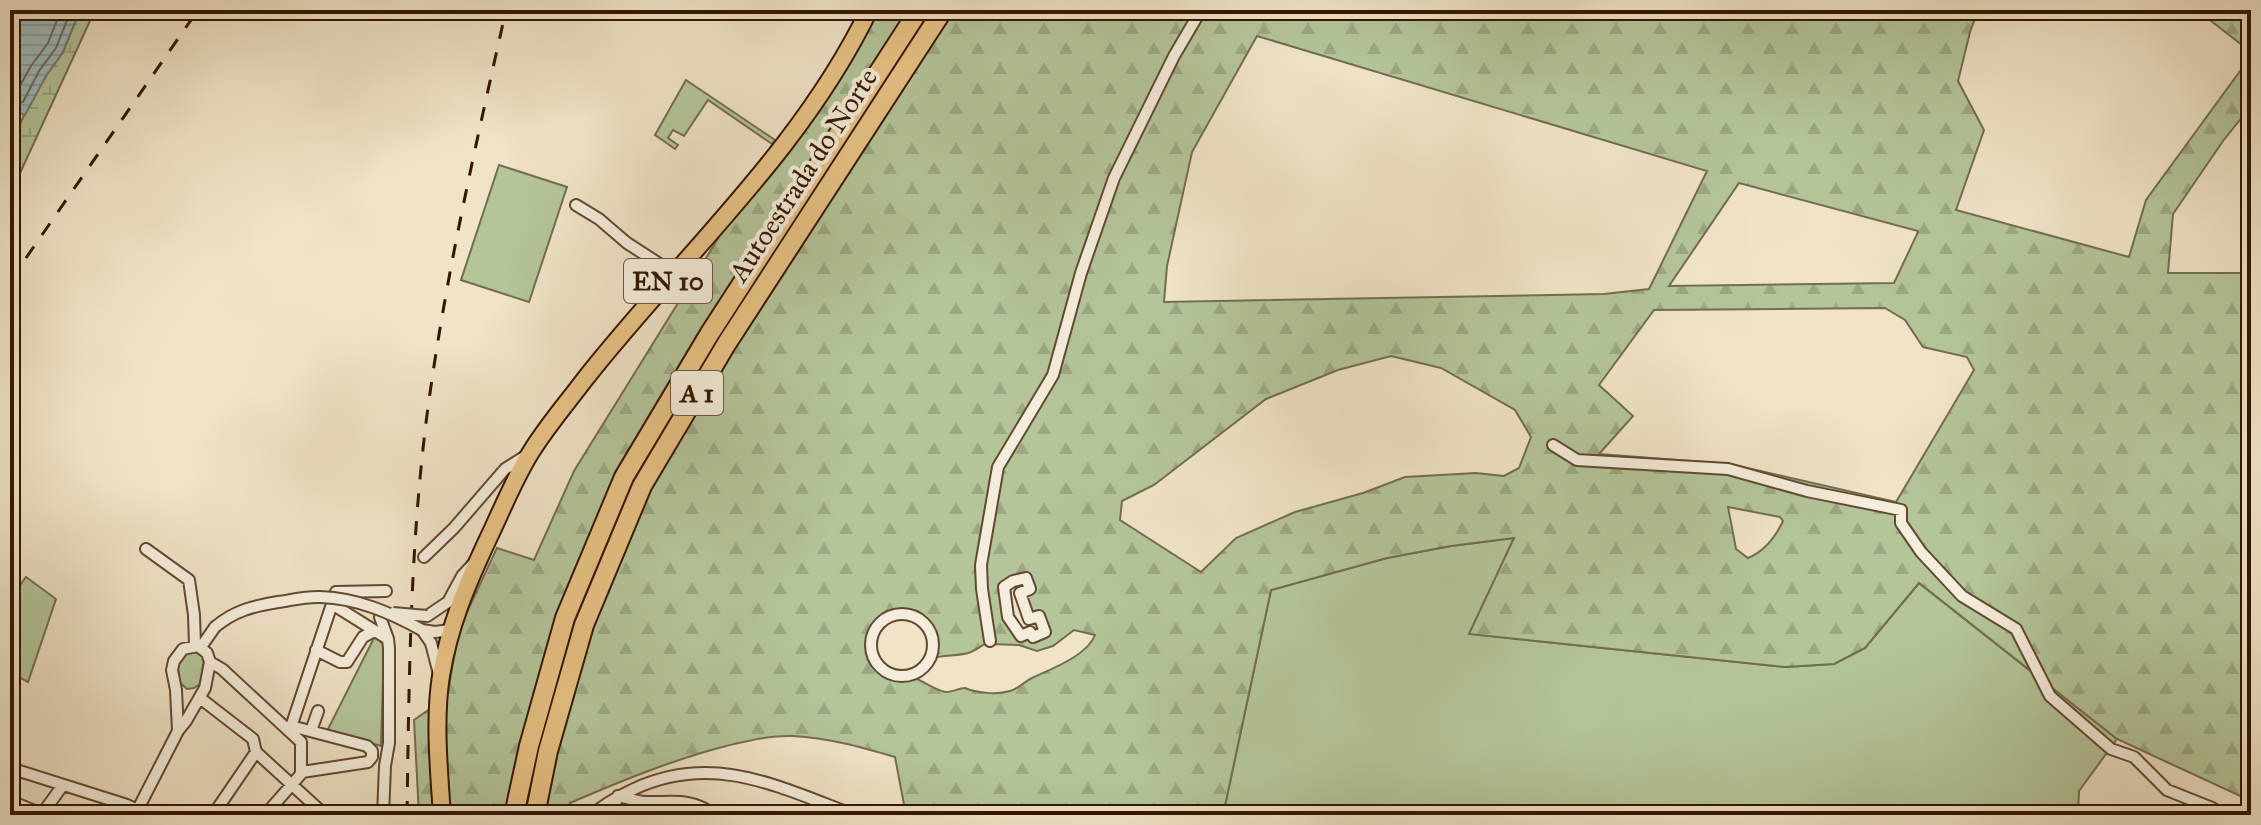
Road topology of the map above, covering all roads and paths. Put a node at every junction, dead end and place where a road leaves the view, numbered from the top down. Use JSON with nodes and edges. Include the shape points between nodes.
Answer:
{"nodes":[{"id":1,"x":869,"y":10,"type":"edge"},
{"id":2,"x":919,"y":10,"type":"edge"},
{"id":3,"x":943,"y":10,"type":"edge"},
{"id":4,"x":1201,"y":10,"type":"edge"},
{"id":5,"x":576,"y":205,"type":"dead end"},
{"id":6,"x":675,"y":274,"type":"junction"},
{"id":7,"x":1553,"y":445,"type":"dead end"},
{"id":8,"x":529,"y":454,"type":"junction"},
{"id":9,"x":146,"y":549,"type":"dead end"},
{"id":10,"x":424,"y":557,"type":"dead end"},
{"id":11,"x":478,"y":560,"type":"junction"},
{"id":12,"x":1030,"y":589,"type":"joint"},
{"id":13,"x":386,"y":591,"type":"dead end"},
{"id":14,"x":332,"y":604,"type":"junction"},
{"id":15,"x":391,"y":613,"type":"junction"},
{"id":16,"x":380,"y":617,"type":"dead end"},
{"id":17,"x":436,"y":628,"type":"junction"},
{"id":18,"x":374,"y":631,"type":"junction"},
{"id":19,"x":388,"y":639,"type":"junction"},
{"id":20,"x":990,"y":641,"type":"dead end"},
{"id":21,"x":198,"y":646,"type":"junction"},
{"id":22,"x":316,"y":650,"type":"junction"},
{"id":23,"x":210,"y":662,"type":"junction"},
{"id":24,"x":926,"y":665,"type":"joint"},
{"id":25,"x":441,"y":679,"type":"junction"},
{"id":26,"x":176,"y":690,"type":"junction"},
{"id":27,"x":200,"y":698,"type":"junction"},
{"id":28,"x":318,"y":711,"type":"dead end"},
{"id":29,"x":290,"y":728,"type":"junction"},
{"id":30,"x":178,"y":731,"type":"junction"},
{"id":31,"x":311,"y":731,"type":"junction"},
{"id":32,"x":256,"y":752,"type":"junction"},
{"id":33,"x":10,"y":768,"type":"edge"},
{"id":34,"x":302,"y":772,"type":"junction"},
{"id":35,"x":63,"y":785,"type":"junction"},
{"id":36,"x":292,"y":785,"type":"junction"},
{"id":37,"x":618,"y":796,"type":"junction"},
{"id":38,"x":10,"y":801,"type":"edge"},
{"id":39,"x":137,"y":810,"type":"edge"},
{"id":40,"x":119,"y":815,"type":"edge"},
{"id":41,"x":213,"y":815,"type":"edge"},
{"id":42,"x":265,"y":815,"type":"edge"},
{"id":43,"x":325,"y":815,"type":"edge"},
{"id":44,"x":383,"y":815,"type":"edge"},
{"id":45,"x":442,"y":815,"type":"edge"},
{"id":46,"x":514,"y":815,"type":"edge"},
{"id":47,"x":535,"y":815,"type":"edge"},
{"id":48,"x":592,"y":815,"type":"edge"},
{"id":49,"x":611,"y":815,"type":"edge"},
{"id":50,"x":715,"y":815,"type":"edge"},
{"id":51,"x":854,"y":815,"type":"edge"},
{"id":52,"x":2222,"y":815,"type":"edge"}],
"edges":[{"from":1,"to":6,"type":"main road","number":"EN 10","via":[[813,106]]},
{"from":2,"to":46,"type":"highway","name":"Autoestrada do Norte","number":"A 1","via":[[718,320],[624,477],[565,618]]},
{"from":3,"to":47,"type":"highway","name":"Autoestrada do Norte","number":"A 1","via":[[727,343],[642,486],[584,625]]},
{"from":4,"to":20,"type":"street","via":[[1114,178],[1053,375],[998,467],[981,565]]},
{"from":5,"to":6,"type":"street"},
{"from":6,"to":8,"type":"main road","number":"EN 10","via":[[625,328]]},
{"from":7,"to":52,"type":"street","via":[[1577,460],[1728,469],[1901,510],[1901,523],[1921,552],[1962,596],[2016,629],[2050,696],[2111,749],[2134,757],[2167,790]]},
{"from":8,"to":10,"type":"street","via":[[505,469]]},
{"from":8,"to":11,"type":"main road","number":"EN 10"},
{"from":9,"to":21,"type":"street","via":[[189,580]]},
{"from":11,"to":17,"type":"main road","number":"EN 10"},
{"from":11,"to":17,"type":"street","via":[[443,606]]},
{"from":12,"to":12,"type":"street","via":[[1026,578],[1004,587],[1008,617],[1021,636],[1030,632],[1033,637],[1045,632],[1039,616],[1029,619],[1020,593]]},
{"from":13,"to":14,"type":"street","via":[[336,592]]},
{"from":14,"to":18,"type":"street"},
{"from":14,"to":22,"type":"street"},
{"from":15,"to":17,"type":"street","bridge":true},
{"from":15,"to":17,"type":"street","bridge":true,"via":[[422,630]]},
{"from":15,"to":21,"type":"street","bridge":true,"via":[[311,597],[240,610]]},
{"from":16,"to":19,"type":"street"},
{"from":17,"to":25,"type":"main road","number":"EN 10"},
{"from":17,"to":25,"type":"street"},
{"from":18,"to":19,"type":"street"},
{"from":18,"to":22,"type":"street","via":[[363,637],[347,662]]},
{"from":19,"to":44,"type":"street"},
{"from":21,"to":23,"type":"street"},
{"from":21,"to":26,"type":"street","via":[[183,649],[174,661]]},
{"from":22,"to":29,"type":"street"},
{"from":23,"to":27,"type":"street"},
{"from":23,"to":29,"type":"street"},
{"from":24,"to":24,"type":"street","via":[[904,677],[880,668],[870,645],[878,625],[904,614],[924,623],[933,644]]},
{"from":25,"to":45,"type":"main road","number":"EN 10"},
{"from":26,"to":27,"type":"street"},
{"from":26,"to":30,"type":"street"},
{"from":27,"to":30,"type":"street"},
{"from":27,"to":32,"type":"street","via":[[253,739]]},
{"from":28,"to":31,"type":"street"},
{"from":29,"to":31,"type":"street"},
{"from":29,"to":34,"type":"street","via":[[301,742]]},
{"from":30,"to":39,"type":"street"},
{"from":31,"to":34,"type":"street","via":[[367,746],[372,757],[350,766]]},
{"from":32,"to":36,"type":"street"},
{"from":32,"to":41,"type":"street"},
{"from":33,"to":35,"type":"street"},
{"from":34,"to":36,"type":"street"},
{"from":35,"to":38,"type":"street","via":[[42,814]]},
{"from":35,"to":39,"type":"street"},
{"from":36,"to":42,"type":"street"},
{"from":36,"to":43,"type":"street"},
{"from":37,"to":48,"type":"street"},
{"from":37,"to":49,"type":"street"},
{"from":37,"to":50,"type":"street","via":[[684,801]]},
{"from":37,"to":51,"type":"street","via":[[681,774],[722,773],[760,780]]},
{"from":39,"to":40,"type":"street"}]}
